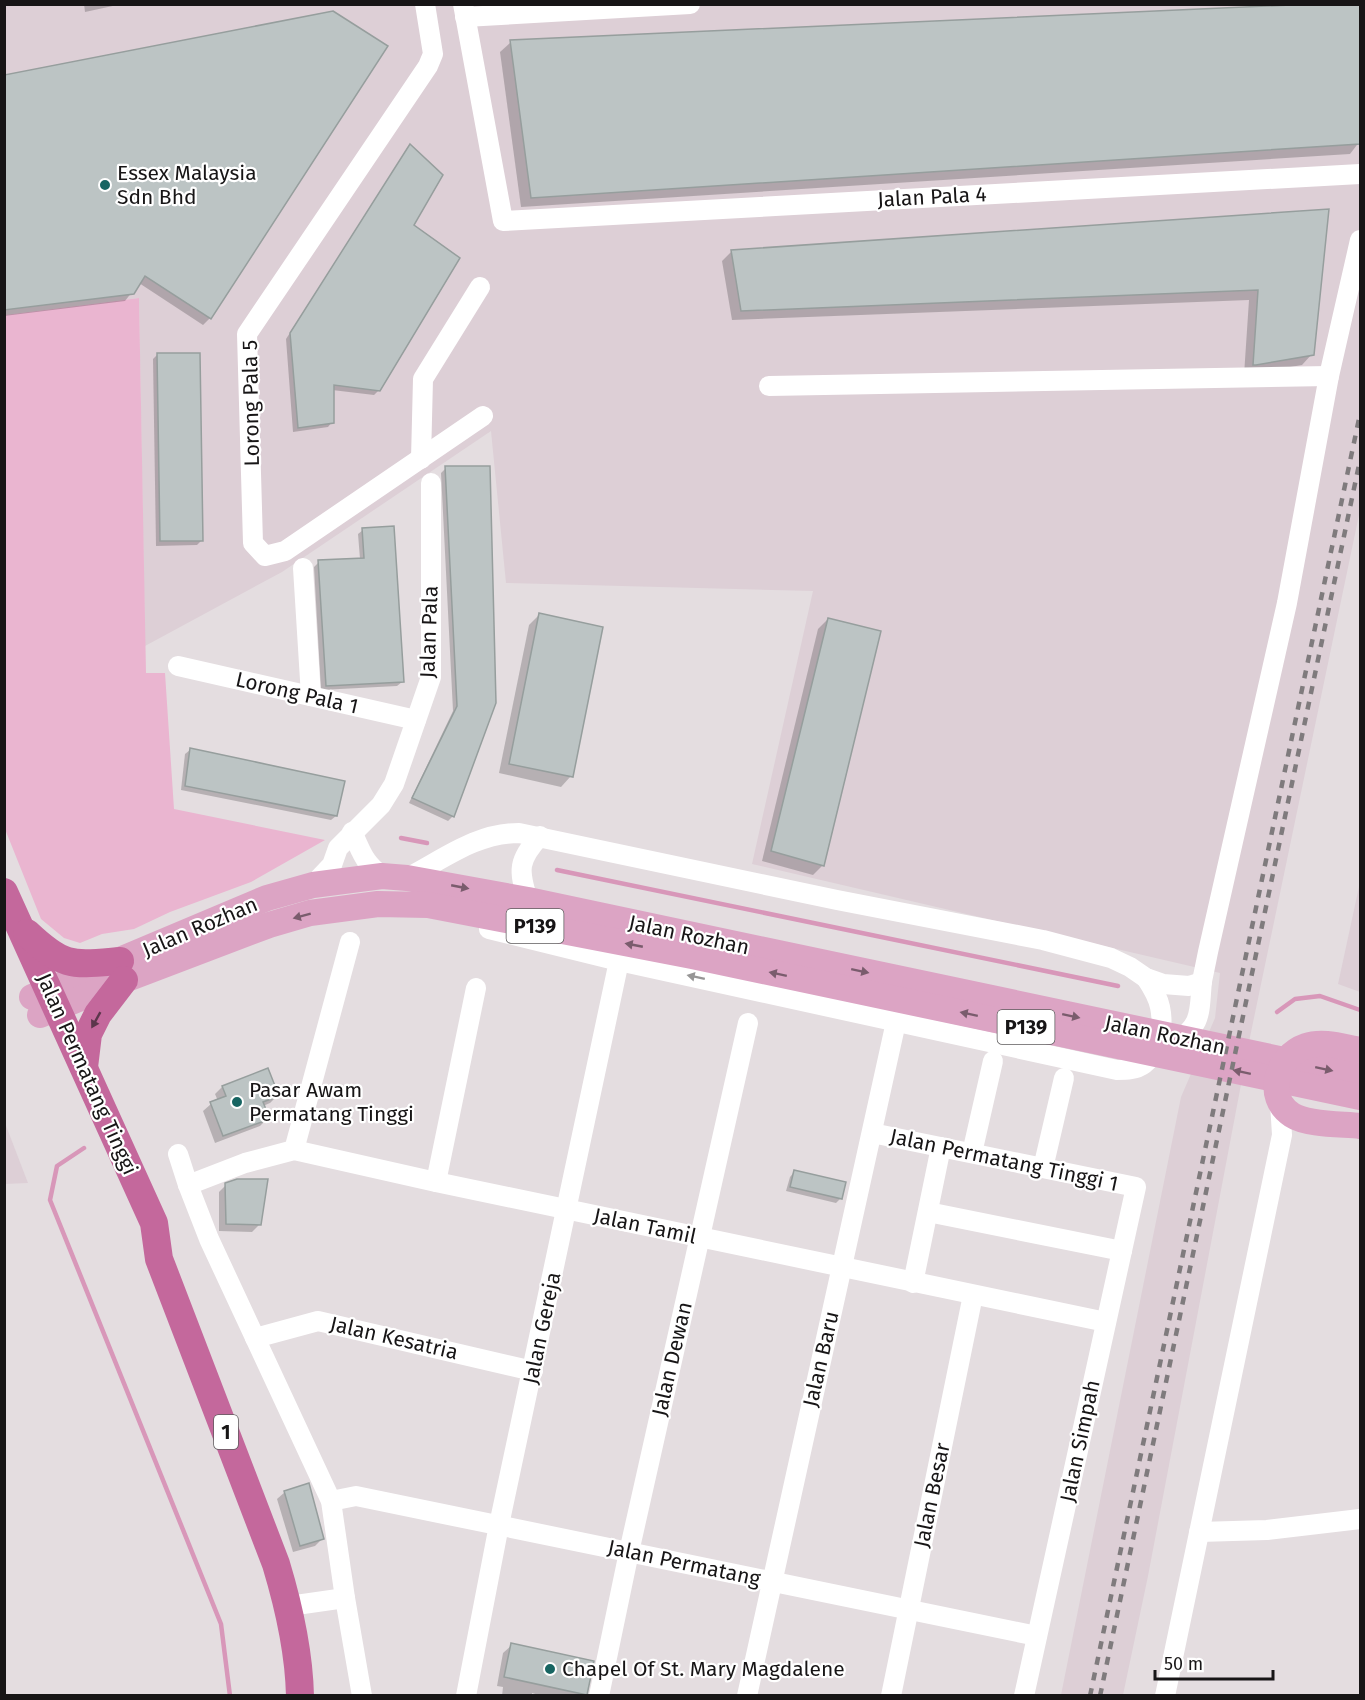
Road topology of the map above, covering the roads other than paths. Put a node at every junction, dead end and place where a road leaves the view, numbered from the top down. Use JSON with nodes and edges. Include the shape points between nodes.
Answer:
{"nodes":[{"id":1,"x":426,"y":4,"type":"edge"},
{"id":2,"x":690,"y":4,"type":"edge"},
{"id":3,"x":464,"y":11,"type":"edge"},
{"id":4,"x":1360,"y":174,"type":"edge"},
{"id":5,"x":1360,"y":240,"type":"edge"},
{"id":6,"x":480,"y":287,"type":"dead end"},
{"id":7,"x":1329,"y":376,"type":"junction"},
{"id":8,"x":770,"y":386,"type":"dead end"},
{"id":9,"x":483,"y":416,"type":"dead end"},
{"id":10,"x":421,"y":459,"type":"junction"},
{"id":11,"x":431,"y":483,"type":"dead end"},
{"id":12,"x":303,"y":568,"type":"dead end"},
{"id":13,"x":178,"y":666,"type":"dead end"},
{"id":14,"x":311,"y":696,"type":"junction"},
{"id":15,"x":416,"y":720,"type":"junction"},
{"id":16,"x":352,"y":832,"type":"junction"},
{"id":17,"x":540,"y":836,"type":"junction"},
{"id":18,"x":382,"y":876,"type":"junction"},
{"id":19,"x":407,"y":878,"type":"junction"},
{"id":20,"x":313,"y":885,"type":"junction"},
{"id":21,"x":4,"y":892,"type":"edge"},
{"id":22,"x":528,"y":900,"type":"junction"},
{"id":23,"x":378,"y":904,"type":"junction"},
{"id":24,"x":12,"y":932,"type":"edge"},
{"id":25,"x":350,"y":942,"type":"dead end"},
{"id":26,"x":696,"y":946,"type":"junction"},
{"id":27,"x":620,"y":961,"type":"junction"},
{"id":28,"x":122,"y":970,"type":"junction"},
{"id":29,"x":1146,"y":978,"type":"junction"},
{"id":30,"x":1202,"y":982,"type":"junction"},
{"id":31,"x":476,"y":988,"type":"dead end"},
{"id":32,"x":45,"y":1003,"type":"junction"},
{"id":33,"x":1160,"y":1006,"type":"junction"},
{"id":34,"x":896,"y":1022,"type":"junction"},
{"id":35,"x":748,"y":1023,"type":"dead end"},
{"id":36,"x":1360,"y":1050,"type":"edge"},
{"id":37,"x":1154,"y":1051,"type":"junction"},
{"id":38,"x":993,"y":1061,"type":"dead end"},
{"id":39,"x":84,"y":1067,"type":"junction"},
{"id":40,"x":1360,"y":1076,"type":"edge"},
{"id":41,"x":1064,"y":1078,"type":"dead end"},
{"id":42,"x":1360,"y":1097,"type":"edge"},
{"id":43,"x":1280,"y":1103,"type":"junction"},
{"id":44,"x":1360,"y":1126,"type":"edge"},
{"id":45,"x":872,"y":1133,"type":"junction"},
{"id":46,"x":941,"y":1147,"type":"junction"},
{"id":47,"x":294,"y":1150,"type":"junction"},
{"id":48,"x":972,"y":1153,"type":"junction"},
{"id":49,"x":178,"y":1154,"type":"dead end"},
{"id":50,"x":1043,"y":1168,"type":"junction"},
{"id":51,"x":436,"y":1182,"type":"junction"},
{"id":52,"x":188,"y":1185,"type":"junction"},
{"id":53,"x":1136,"y":1187,"type":"joint"},
{"id":54,"x":567,"y":1210,"type":"junction"},
{"id":55,"x":928,"y":1212,"type":"junction"},
{"id":56,"x":699,"y":1238,"type":"junction"},
{"id":57,"x":1122,"y":1251,"type":"junction"},
{"id":58,"x":159,"y":1259,"type":"junction"},
{"id":59,"x":842,"y":1268,"type":"junction"},
{"id":60,"x":913,"y":1283,"type":"junction"},
{"id":61,"x":973,"y":1295,"type":"junction"},
{"id":62,"x":1106,"y":1322,"type":"junction"},
{"id":63,"x":255,"y":1338,"type":"junction"},
{"id":64,"x":533,"y":1371,"type":"junction"},
{"id":65,"x":331,"y":1501,"type":"junction"},
{"id":66,"x":1360,"y":1520,"type":"edge"},
{"id":67,"x":499,"y":1525,"type":"junction"},
{"id":68,"x":1199,"y":1532,"type":"junction"},
{"id":69,"x":629,"y":1552,"type":"junction"},
{"id":70,"x":772,"y":1582,"type":"junction"},
{"id":71,"x":345,"y":1599,"type":"junction"},
{"id":72,"x":289,"y":1606,"type":"junction"},
{"id":73,"x":908,"y":1610,"type":"junction"},
{"id":74,"x":1037,"y":1636,"type":"junction"},
{"id":75,"x":300,"y":1695,"type":"edge"},
{"id":76,"x":362,"y":1695,"type":"edge"},
{"id":77,"x":466,"y":1695,"type":"edge"},
{"id":78,"x":599,"y":1695,"type":"edge"},
{"id":79,"x":747,"y":1695,"type":"edge"},
{"id":80,"x":891,"y":1695,"type":"edge"},
{"id":81,"x":1024,"y":1695,"type":"edge"},
{"id":82,"x":1165,"y":1695,"type":"edge"}],
"edges":[{"from":1,"to":10,"type":"street","name":"Lorong Pala 5","via":[[433,54],[428,66],[247,334],[254,543],[265,556],[285,551]]},
{"from":2,"to":3,"type":"street"},
{"from":3,"to":4,"type":"street","name":"Jalan Pala 4","via":[[503,221]]},
{"from":5,"to":7,"type":"street"},
{"from":6,"to":10,"type":"street","via":[[423,379]]},
{"from":7,"to":8,"type":"street"},
{"from":7,"to":30,"type":"street","via":[[1287,603]]},
{"from":9,"to":10,"type":"street","name":"Lorong Pala 5"},
{"from":11,"to":15,"type":"street","name":"Jalan Pala","via":[[431,677]]},
{"from":12,"to":14,"type":"street"},
{"from":13,"to":14,"type":"street","name":"Lorong Pala 1"},
{"from":14,"to":15,"type":"street","name":"Lorong Pala 1"},
{"from":15,"to":16,"type":"street","name":"Jalan Pala","via":[[394,784],[381,805]]},
{"from":16,"to":18,"type":"street","via":[[362,856]]},
{"from":16,"to":20,"type":"street","name":"Jalan Pala","via":[[338,848],[332,865]]},
{"from":17,"to":19,"type":"street","via":[[502,833],[483,837]]},
{"from":17,"to":22,"type":"street","via":[[523,858],[520,869]]},
{"from":17,"to":29,"type":"street","via":[[1043,940],[1111,958]]},
{"from":18,"to":19,"type":"main road","name":"Jalan Rozhan","number":"P139"},
{"from":18,"to":20,"type":"main road","name":"Jalan Rozhan","number":"P139"},
{"from":19,"to":22,"type":"main road","name":"Jalan Rozhan","number":"P139","one_way":true},
{"from":20,"to":28,"type":"main road","name":"Jalan Rozhan","number":"P139","via":[[267,898]]},
{"from":21,"to":24,"type":"highway","name":"Jalan Permatang Tinggi","number":"1"},
{"from":22,"to":26,"type":"main road","name":"Jalan Rozhan","number":"P139"},
{"from":26,"to":23,"type":"main road","name":"Jalan Rozhan","number":"P139","one_way":true,"via":[[428,905]]},
{"from":23,"to":27,"type":"street"},
{"from":23,"to":28,"type":"main road","name":"Jalan Rozhan","number":"P139","one_way":true,"via":[[326,910]]},
{"from":24,"to":28,"type":"highway","via":[[60,960]]},
{"from":24,"to":32,"type":"highway","name":"Jalan Permatang Tinggi","number":"1"},
{"from":25,"to":47,"type":"street"},
{"from":26,"to":40,"type":"main road","name":"Jalan Rozhan","number":"P139","one_way":true},
{"from":42,"to":26,"type":"main road","name":"Jalan Rozhan","number":"P139","one_way":true},
{"from":34,"to":27,"type":"street","one_way":true},
{"from":27,"to":54,"type":"street","name":"Jalan Gereja"},
{"from":28,"to":32,"type":"main road","name":"Jalan Rozhan","number":"P139"},
{"from":28,"to":39,"type":"highway","one_way":true,"via":[[88,1034]]},
{"from":29,"to":30,"type":"street","via":[[1176,987]]},
{"from":29,"to":33,"type":"street"},
{"from":30,"to":33,"type":"street","via":[[1182,997]]},
{"from":30,"to":37,"type":"street","via":[[1195,1025],[1187,1035]]},
{"from":31,"to":51,"type":"street"},
{"from":32,"to":39,"type":"highway","name":"Jalan Permatang Tinggi","number":"1"},
{"from":32,"to":58,"type":"highway","name":"Jalan Permatang Tinggi","number":"1","via":[[137,1229]]},
{"from":33,"to":37,"type":"street","via":[[1162,1023]]},
{"from":34,"to":37,"type":"street","via":[[1117,1070],[1144,1064]]},
{"from":34,"to":45,"type":"street","name":"Jalan Baru"},
{"from":35,"to":56,"type":"street","name":"Jalan Dewan"},
{"from":36,"to":43,"type":"main road","via":[[1320,1043],[1290,1055],[1281,1064],[1276,1088]]},
{"from":38,"to":48,"type":"street"},
{"from":39,"to":58,"type":"highway","name":"Jalan Permatang Tinggi","number":"1","via":[[154,1223]]},
{"from":41,"to":50,"type":"street"},
{"from":43,"to":44,"type":"main road","via":[[1293,1116],[1310,1121]]},
{"from":43,"to":68,"type":"street","via":[[1282,1135]]},
{"from":45,"to":46,"type":"street","name":"Jalan Permatang Tinggi 1"},
{"from":45,"to":59,"type":"street","name":"Jalan Baru"},
{"from":46,"to":48,"type":"street","name":"Jalan Permatang Tinggi 1"},
{"from":46,"to":55,"type":"street"},
{"from":47,"to":51,"type":"street","name":"Jalan Tamil"},
{"from":47,"to":52,"type":"street","name":"Jalan Tamil","via":[[245,1163]]},
{"from":48,"to":50,"type":"street","name":"Jalan Permatang Tinggi 1"},
{"from":49,"to":52,"type":"street"},
{"from":50,"to":53,"type":"street","name":"Jalan Permatang Tinggi 1"},
{"from":51,"to":54,"type":"street","name":"Jalan Tamil"},
{"from":52,"to":63,"type":"street"},
{"from":53,"to":57,"type":"street","name":"Jalan Simpah"},
{"from":54,"to":56,"type":"street","name":"Jalan Tamil"},
{"from":54,"to":64,"type":"street","name":"Jalan Gereja"},
{"from":55,"to":57,"type":"street"},
{"from":55,"to":60,"type":"street"},
{"from":56,"to":59,"type":"street","name":"Jalan Tamil"},
{"from":56,"to":69,"type":"street","name":"Jalan Dewan"},
{"from":57,"to":62,"type":"street","name":"Jalan Simpah"},
{"from":58,"to":72,"type":"highway","name":"Jalan Permatang Tinggi","number":"1"},
{"from":59,"to":60,"type":"street","name":"Jalan Tamil"},
{"from":59,"to":70,"type":"street","name":"Jalan Baru"},
{"from":60,"to":61,"type":"street","name":"Jalan Tamil"},
{"from":61,"to":62,"type":"street","name":"Jalan Tamil"},
{"from":61,"to":73,"type":"street","name":"Jalan Besar"},
{"from":62,"to":74,"type":"street","name":"Jalan Simpah"},
{"from":63,"to":64,"type":"street","name":"Jalan Kesatria","via":[[318,1321]]},
{"from":63,"to":65,"type":"street"},
{"from":64,"to":67,"type":"street","name":"Jalan Gereja"},
{"from":65,"to":67,"type":"street","name":"Jalan Permatang","via":[[356,1496]]},
{"from":65,"to":71,"type":"street"},
{"from":66,"to":68,"type":"street","via":[[1267,1530]]},
{"from":67,"to":69,"type":"street","name":"Jalan Permatang"},
{"from":67,"to":77,"type":"street","name":"Jalan Gereja"},
{"from":68,"to":82,"type":"street"},
{"from":69,"to":70,"type":"street","name":"Jalan Permatang"},
{"from":69,"to":78,"type":"street","name":"Jalan Dewan"},
{"from":70,"to":73,"type":"street","name":"Jalan Permatang"},
{"from":70,"to":79,"type":"street","name":"Jalan Baru"},
{"from":71,"to":72,"type":"street"},
{"from":71,"to":76,"type":"street"},
{"from":72,"to":75,"type":"highway","name":"Jalan Permatang Tinggi","number":"1"},
{"from":73,"to":74,"type":"street","name":"Jalan Permatang"},
{"from":73,"to":80,"type":"street","name":"Jalan Besar"},
{"from":74,"to":81,"type":"street","name":"Jalan Simpah"}]}
